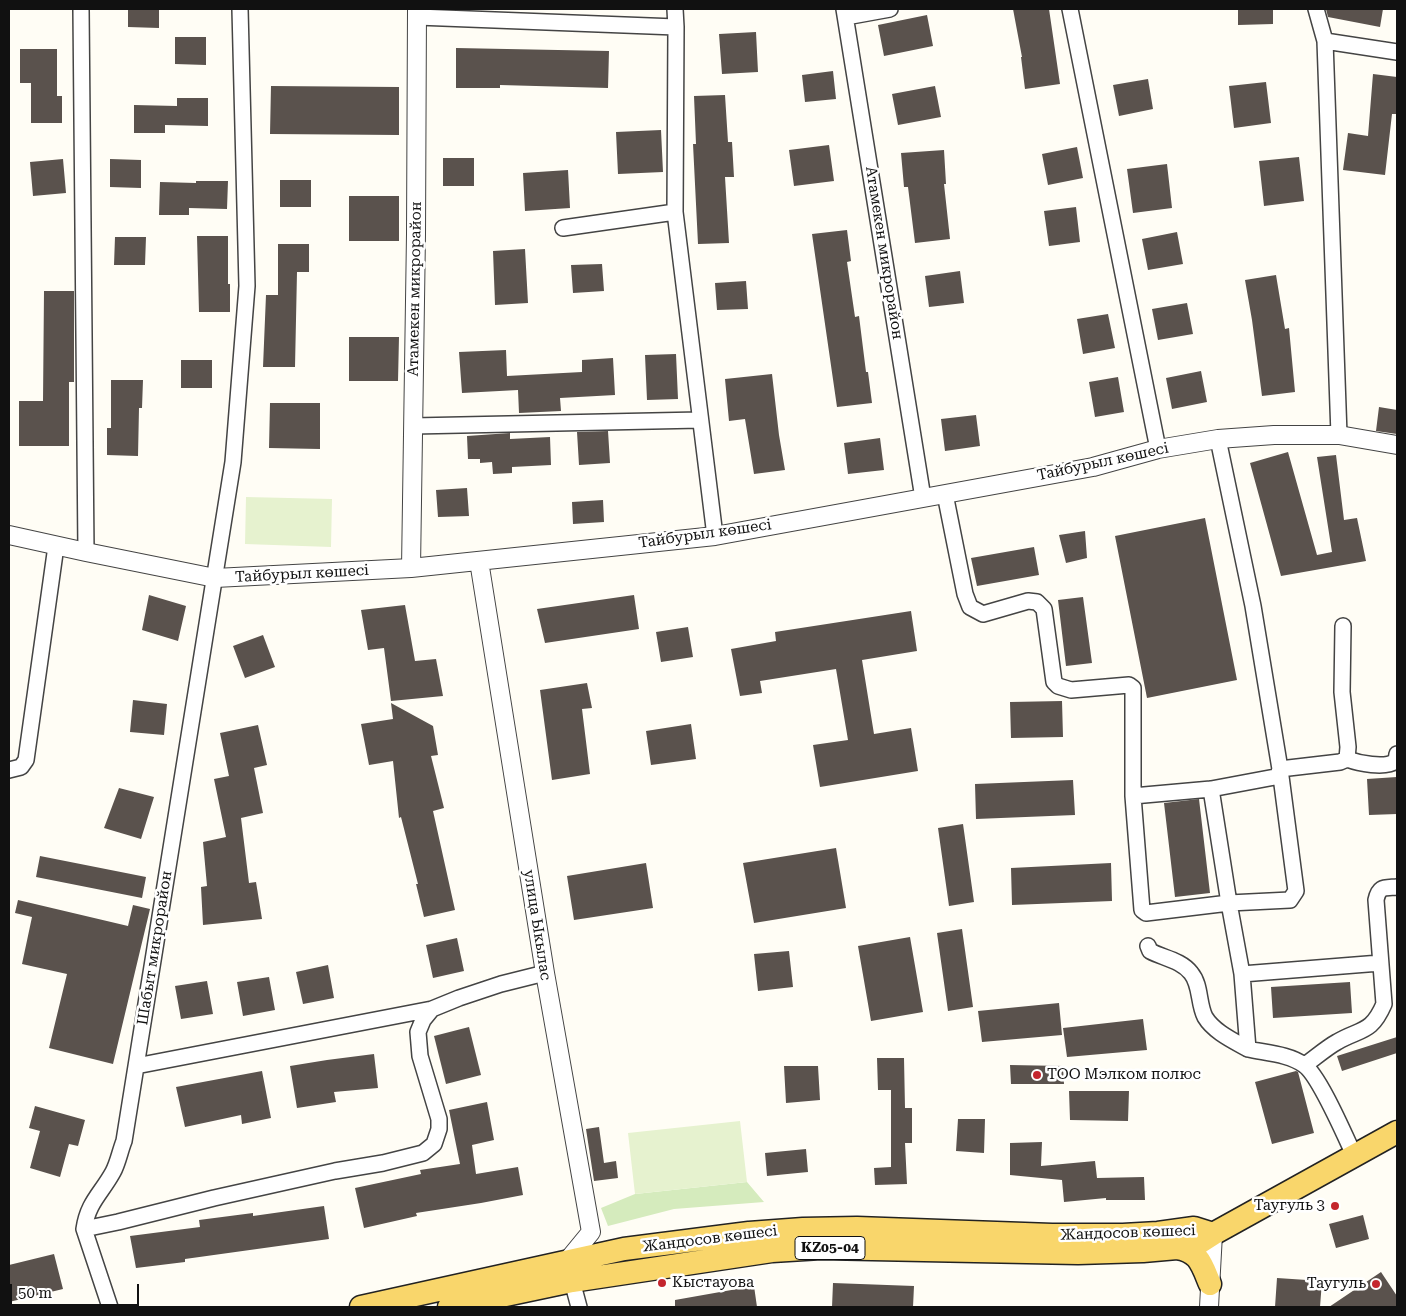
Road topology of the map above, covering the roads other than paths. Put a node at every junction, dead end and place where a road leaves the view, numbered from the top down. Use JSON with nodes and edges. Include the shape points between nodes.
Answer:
{"nodes":[{"id":1,"x":81,"y":9,"type":"edge"},
{"id":2,"x":240,"y":9,"type":"edge"},
{"id":3,"x":675,"y":9,"type":"edge"},
{"id":4,"x":890,"y":9,"type":"edge"},
{"id":5,"x":1070,"y":9,"type":"edge"},
{"id":6,"x":1316,"y":9,"type":"edge"},
{"id":7,"x":417,"y":13,"type":"edge"},
{"id":8,"x":845,"y":13,"type":"edge"},
{"id":9,"x":676,"y":28,"type":"junction"},
{"id":10,"x":1325,"y":41,"type":"junction"},
{"id":11,"x":1397,"y":52,"type":"edge"},
{"id":12,"x":675,"y":212,"type":"junction"},
{"id":13,"x":563,"y":228,"type":"dead end"},
{"id":14,"x":700,"y":420,"type":"junction"},
{"id":15,"x":413,"y":426,"type":"junction"},
{"id":16,"x":1339,"y":435,"type":"junction"},
{"id":17,"x":1218,"y":439,"type":"junction"},
{"id":18,"x":1397,"y":445,"type":"edge"},
{"id":19,"x":1158,"y":449,"type":"junction"},
{"id":20,"x":945,"y":494,"type":"junction"},
{"id":21,"x":923,"y":498,"type":"junction"},
{"id":22,"x":9,"y":535,"type":"edge"},
{"id":23,"x":715,"y":536,"type":"junction"},
{"id":24,"x":56,"y":546,"type":"junction"},
{"id":25,"x":86,"y":552,"type":"junction"},
{"id":26,"x":479,"y":561,"type":"junction"},
{"id":27,"x":411,"y":568,"type":"junction"},
{"id":28,"x":215,"y":578,"type":"junction"},
{"id":29,"x":1343,"y":626,"type":"dead end"},
{"id":30,"x":1397,"y":754,"type":"edge"},
{"id":31,"x":1347,"y":758,"type":"junction"},
{"id":32,"x":1280,"y":769,"type":"junction"},
{"id":33,"x":9,"y":770,"type":"edge"},
{"id":34,"x":1211,"y":789,"type":"junction"},
{"id":35,"x":1133,"y":796,"type":"junction"},
{"id":36,"x":1397,"y":887,"type":"edge"},
{"id":37,"x":1229,"y":903,"type":"junction"},
{"id":38,"x":1148,"y":946,"type":"dead end"},
{"id":39,"x":1380,"y":963,"type":"junction"},
{"id":40,"x":545,"y":973,"type":"junction"},
{"id":41,"x":1242,"y":974,"type":"junction"},
{"id":42,"x":432,"y":1009,"type":"junction"},
{"id":43,"x":1248,"y":1050,"type":"junction"},
{"id":44,"x":1305,"y":1065,"type":"junction"},
{"id":45,"x":136,"y":1066,"type":"junction"},
{"id":46,"x":1397,"y":1132,"type":"edge"},
{"id":47,"x":1354,"y":1155,"type":"junction"},
{"id":48,"x":84,"y":1229,"type":"junction"},
{"id":49,"x":1213,"y":1234,"type":"junction"},
{"id":50,"x":1177,"y":1248,"type":"junction"},
{"id":51,"x":570,"y":1271,"type":"junction"},
{"id":52,"x":1210,"y":1284,"type":"junction"},
{"id":53,"x":110,"y":1307,"type":"edge"},
{"id":54,"x":361,"y":1307,"type":"edge"},
{"id":55,"x":449,"y":1307,"type":"edge"},
{"id":56,"x":579,"y":1307,"type":"edge"},
{"id":57,"x":1209,"y":1307,"type":"edge"}],
"edges":[{"from":1,"to":25,"type":"street"},
{"from":2,"to":28,"type":"street","name":"Шабыт микрорайон","via":[[247,286],[233,462]]},
{"from":3,"to":9,"type":"street"},
{"from":4,"to":8,"type":"street"},
{"from":5,"to":19,"type":"street"},
{"from":6,"to":10,"type":"street"},
{"from":7,"to":9,"type":"street"},
{"from":7,"to":15,"type":"street","name":"Атамекен микрорайон"},
{"from":8,"to":21,"type":"street","name":"Атамекен микрорайон"},
{"from":9,"to":12,"type":"street"},
{"from":10,"to":11,"type":"street"},
{"from":10,"to":16,"type":"street"},
{"from":12,"to":13,"type":"street"},
{"from":12,"to":14,"type":"street"},
{"from":14,"to":15,"type":"street"},
{"from":14,"to":23,"type":"street"},
{"from":15,"to":27,"type":"street","name":"Атамекен микрорайон"},
{"from":16,"to":17,"type":"street","name":"Тайбурыл көшесі"},
{"from":16,"to":18,"type":"street","name":"Тайбурыл көшесі"},
{"from":17,"to":19,"type":"street","name":"Тайбурыл көшесі"},
{"from":17,"to":32,"type":"street","via":[[1253,606]]},
{"from":19,"to":20,"type":"street","name":"Тайбурыл көшесі","via":[[1093,467]]},
{"from":20,"to":21,"type":"street","name":"Тайбурыл көшесі"},
{"from":20,"to":35,"type":"street","via":[[964,594],[970,606],[983,614],[1028,601],[1037,602],[1044,609],[1054,682],[1058,686],[1071,690],[1129,685],[1133,688]]},
{"from":21,"to":23,"type":"street","name":"Тайбурыл көшесі"},
{"from":22,"to":24,"type":"street","name":"Тайбурыл көшесі"},
{"from":23,"to":26,"type":"street","name":"Тайбурыл көшесі"},
{"from":24,"to":25,"type":"street","name":"Тайбурыл көшесі"},
{"from":24,"to":33,"type":"street","via":[[26,760],[21,767]]},
{"from":25,"to":28,"type":"street","name":"Тайбурыл көшесі"},
{"from":26,"to":27,"type":"street","name":"Тайбурыл көшесі"},
{"from":26,"to":40,"type":"street","name":"улица Ыкылас"},
{"from":27,"to":28,"type":"street","name":"Тайбурыл көшесі"},
{"from":28,"to":45,"type":"street","name":"Шабыт микрорайон"},
{"from":29,"to":31,"type":"street","via":[[1342,692]]},
{"from":30,"to":31,"type":"street","via":[[1392,764],[1367,764]]},
{"from":31,"to":32,"type":"street","via":[[1340,762]]},
{"from":32,"to":34,"type":"street","via":[[1274,777]]},
{"from":32,"to":37,"type":"street","via":[[1296,891],[1290,900]]},
{"from":34,"to":35,"type":"street"},
{"from":34,"to":37,"type":"street"},
{"from":35,"to":37,"type":"street","via":[[1144,912]]},
{"from":36,"to":39,"type":"street","via":[[1383,888],[1376,900]]},
{"from":37,"to":41,"type":"street"},
{"from":38,"to":43,"type":"street","via":[[1150,951],[1169,958],[1190,972],[1206,1017],[1219,1031]]},
{"from":39,"to":41,"type":"street"},
{"from":39,"to":44,"type":"street","via":[[1384,1004],[1378,1017],[1364,1030],[1337,1042]]},
{"from":40,"to":42,"type":"street","via":[[501,984]]},
{"from":40,"to":51,"type":"street","name":"улица Ыкылас","via":[[591,1232]]},
{"from":41,"to":43,"type":"street"},
{"from":42,"to":45,"type":"street"},
{"from":42,"to":48,"type":"street","via":[[418,1032],[420,1056],[434,1099],[439,1129],[434,1144],[422,1153]]},
{"from":43,"to":44,"type":"street","via":[[1293,1059]]},
{"from":44,"to":47,"type":"street","via":[[1315,1078]]},
{"from":45,"to":48,"type":"street","name":"Шабыт микрорайон","via":[[124,1141],[114,1171],[86,1216]]},
{"from":46,"to":47,"type":"main road","name":"Жандосов көшесі","number":"KZ05-04"},
{"from":47,"to":49,"type":"main road","name":"Жандосов көшесі","number":"KZ05-04"},
{"from":48,"to":53,"type":"street"},
{"from":49,"to":50,"type":"main road","name":"Жандосов көшесі","number":"KZ05-04","via":[[1199,1243]]},
{"from":49,"to":51,"type":"main road","name":"Жандосов көшесі","number":"KZ05-04","via":[[1194,1228],[1122,1235],[857,1228],[749,1232],[624,1248]]},
{"from":49,"to":52,"type":"street"},
{"from":50,"to":51,"type":"main road","name":"Жандосов көшесі","number":"KZ05-04","via":[[1078,1253],[821,1248]]},
{"from":50,"to":52,"type":"main road","via":[[1188,1250],[1201,1262]]},
{"from":51,"to":54,"type":"main road","name":"Жандосов көшесі","number":"KZ05-04"},
{"from":51,"to":55,"type":"main road","name":"Жандосов көшесі","number":"KZ05-04"},
{"from":51,"to":56,"type":"street"},
{"from":52,"to":57,"type":"street"}]}
